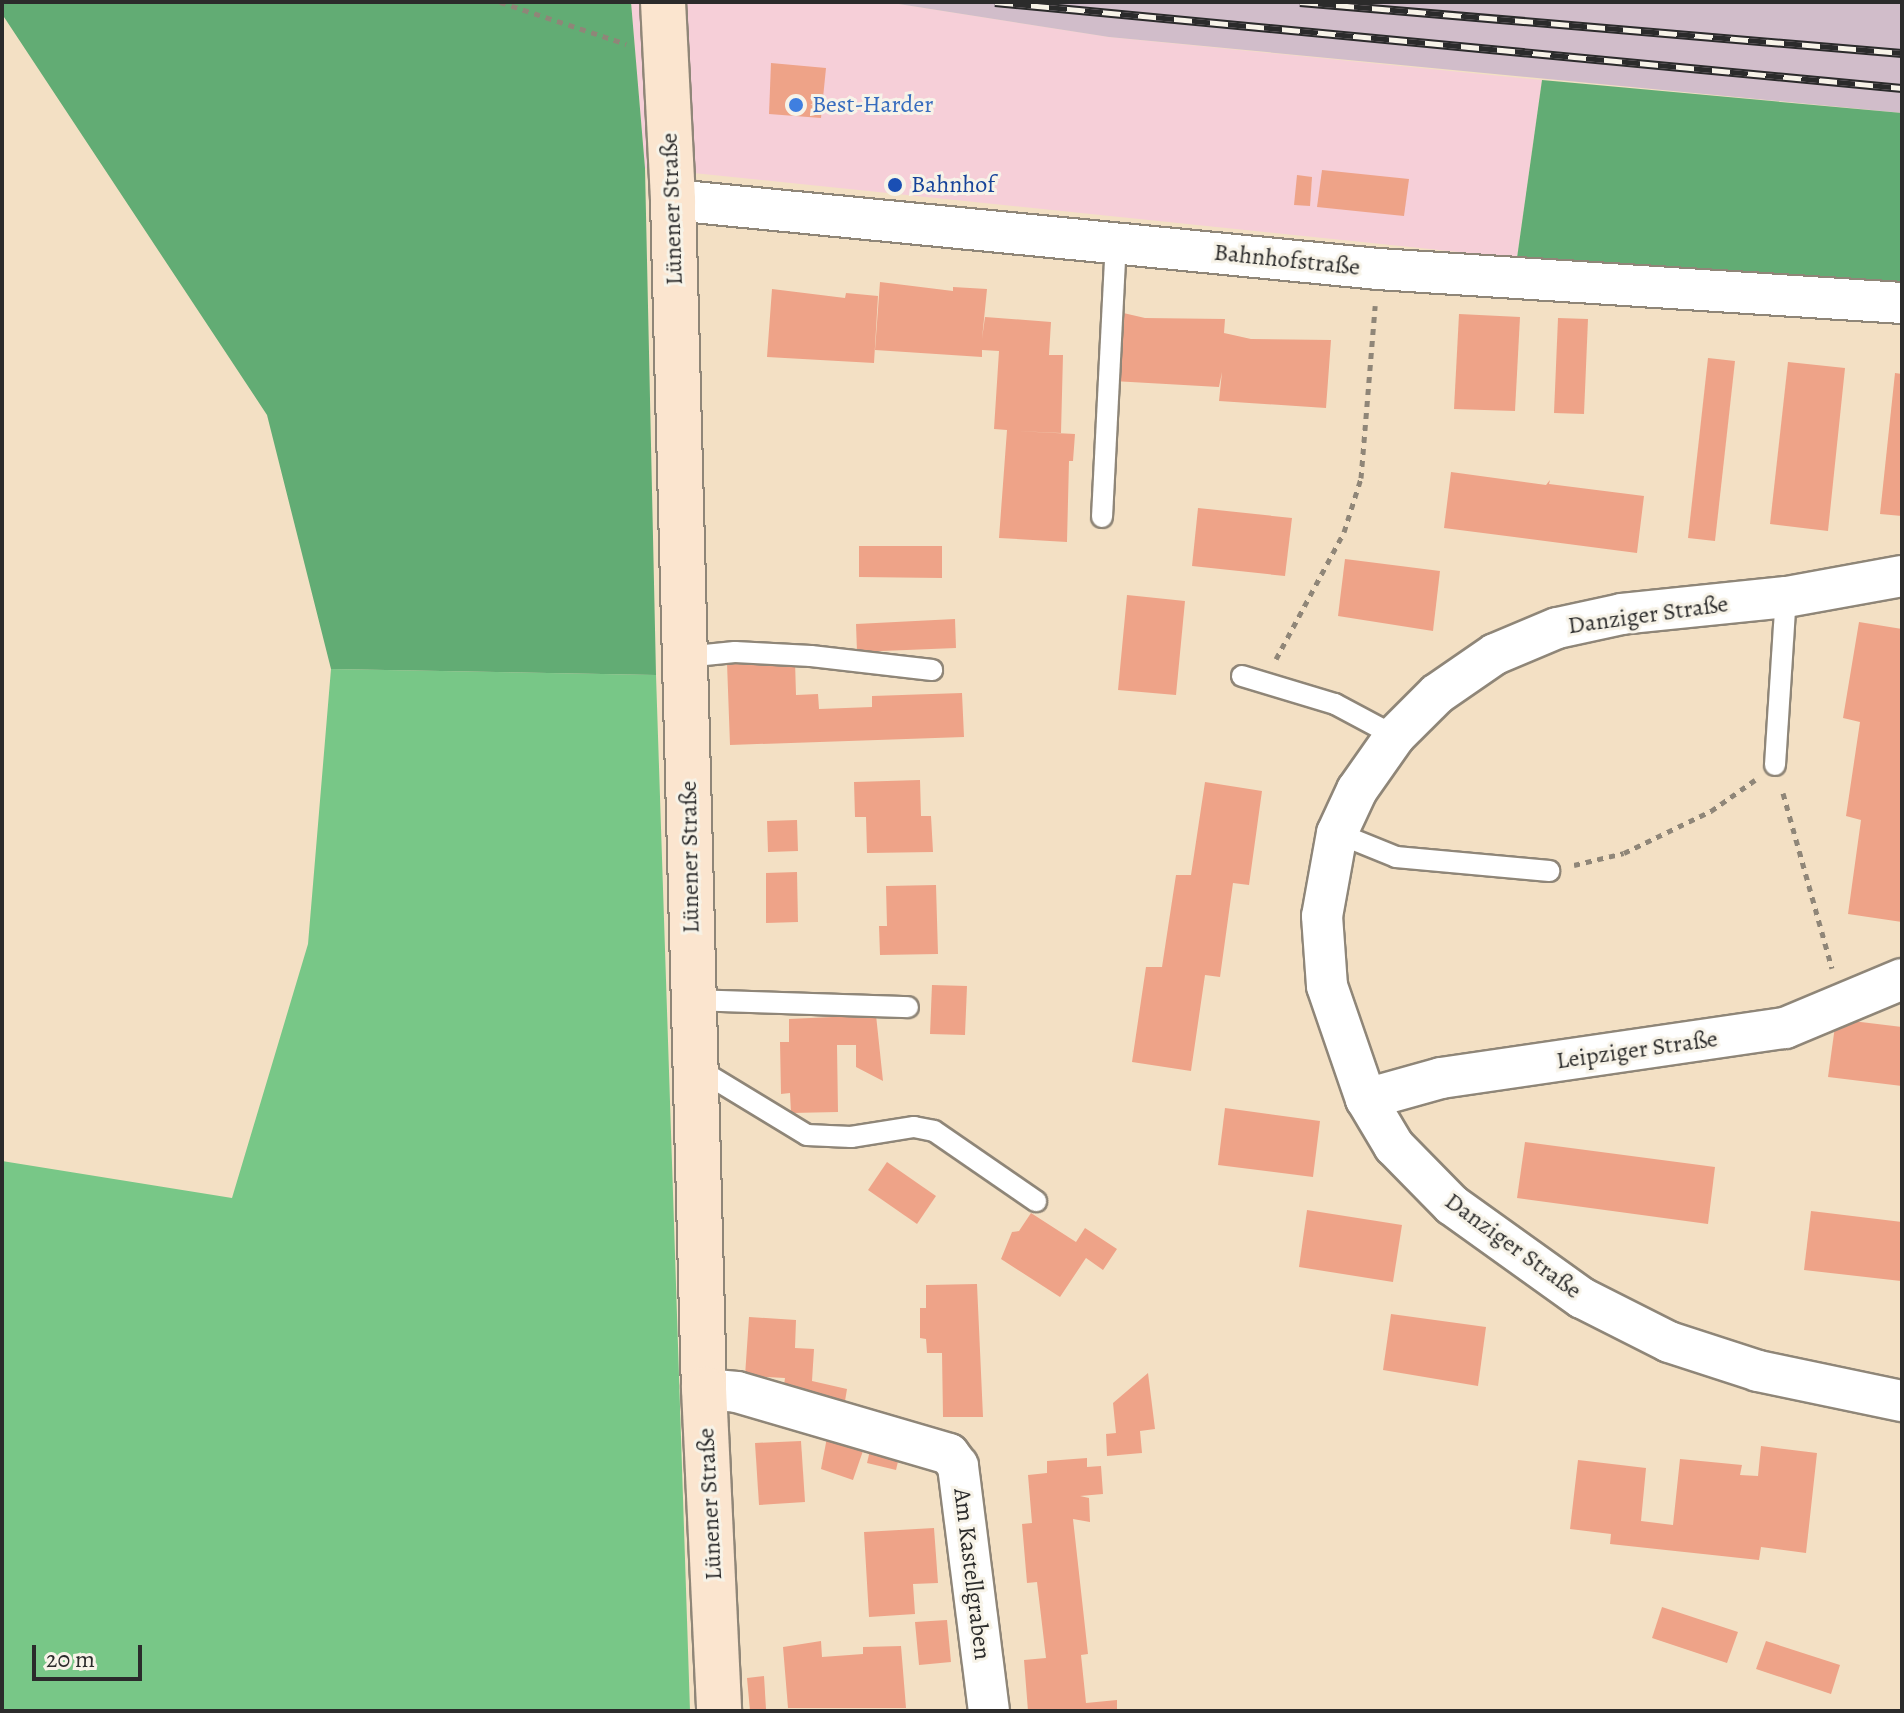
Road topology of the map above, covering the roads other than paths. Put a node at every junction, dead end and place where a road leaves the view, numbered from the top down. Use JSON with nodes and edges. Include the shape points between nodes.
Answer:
{"nodes":[{"id":1,"x":663,"y":2,"type":"edge"},
{"id":2,"x":673,"y":200,"type":"junction"},
{"id":3,"x":1116,"y":243,"type":"junction"},
{"id":4,"x":1902,"y":303,"type":"edge"},
{"id":5,"x":1102,"y":517,"type":"dead end"},
{"id":6,"x":1902,"y":576,"type":"edge"},
{"id":7,"x":1786,"y":597,"type":"junction"},
{"id":8,"x":685,"y":657,"type":"junction"},
{"id":9,"x":932,"y":670,"type":"dead end"},
{"id":10,"x":1242,"y":676,"type":"dead end"},
{"id":11,"x":1395,"y":736,"type":"junction"},
{"id":12,"x":1775,"y":765,"type":"road end"},
{"id":13,"x":1337,"y":833,"type":"junction"},
{"id":14,"x":1549,"y":871,"type":"road end"},
{"id":15,"x":1902,"y":979,"type":"edge"},
{"id":16,"x":693,"y":1000,"type":"junction"},
{"id":17,"x":908,"y":1007,"type":"dead end"},
{"id":18,"x":695,"y":1067,"type":"junction"},
{"id":19,"x":1366,"y":1099,"type":"junction"},
{"id":20,"x":1036,"y":1201,"type":"dead end"},
{"id":21,"x":704,"y":1389,"type":"junction"},
{"id":22,"x":1902,"y":1401,"type":"edge"},
{"id":23,"x":719,"y":1711,"type":"edge"},
{"id":24,"x":989,"y":1711,"type":"edge"}],
"edges":[{"from":1,"to":2,"type":"main road","name":"Lünener Straße"},
{"from":2,"to":3,"type":"street","name":"Bahnhofstraße"},
{"from":2,"to":8,"type":"main road","name":"Lünener Straße"},
{"from":3,"to":4,"type":"street","name":"Bahnhofstraße","via":[[1378,269]]},
{"from":3,"to":5,"type":"lane"},
{"from":6,"to":7,"type":"street","name":"Danziger Straße"},
{"from":7,"to":11,"type":"street","name":"Danziger Straße","via":[[1622,614],[1557,628],[1495,654]]},
{"from":7,"to":12,"type":"lane"},
{"from":8,"to":9,"type":"lane","via":[[735,652]]},
{"from":8,"to":16,"type":"main road","name":"Lünener Straße"},
{"from":10,"to":11,"type":"lane","via":[[1335,704]]},
{"from":11,"to":13,"type":"street","name":"Danziger Straße","via":[[1357,790]]},
{"from":13,"to":14,"type":"lane","via":[[1396,857]]},
{"from":13,"to":19,"type":"street","name":"Danziger Straße","via":[[1322,916],[1327,986]]},
{"from":15,"to":19,"type":"street","name":"Leipziger Straße","via":[[1785,1028],[1441,1078]]},
{"from":16,"to":17,"type":"lane"},
{"from":16,"to":18,"type":"main road","name":"Lünener Straße"},
{"from":18,"to":20,"type":"lane","via":[[807,1135],[851,1137],[914,1127],[934,1131]]},
{"from":18,"to":21,"type":"main road","name":"Lünener Straße"},
{"from":19,"to":22,"type":"street","name":"Danziger Straße","via":[[1394,1146],[1452,1205],[1582,1298],[1669,1342],[1758,1371]]},
{"from":21,"to":23,"type":"main road","name":"Lünener Straße"},
{"from":21,"to":24,"type":"street","name":"Am Kastellgraben","via":[[737,1392],[949,1454],[958,1466]]}]}
